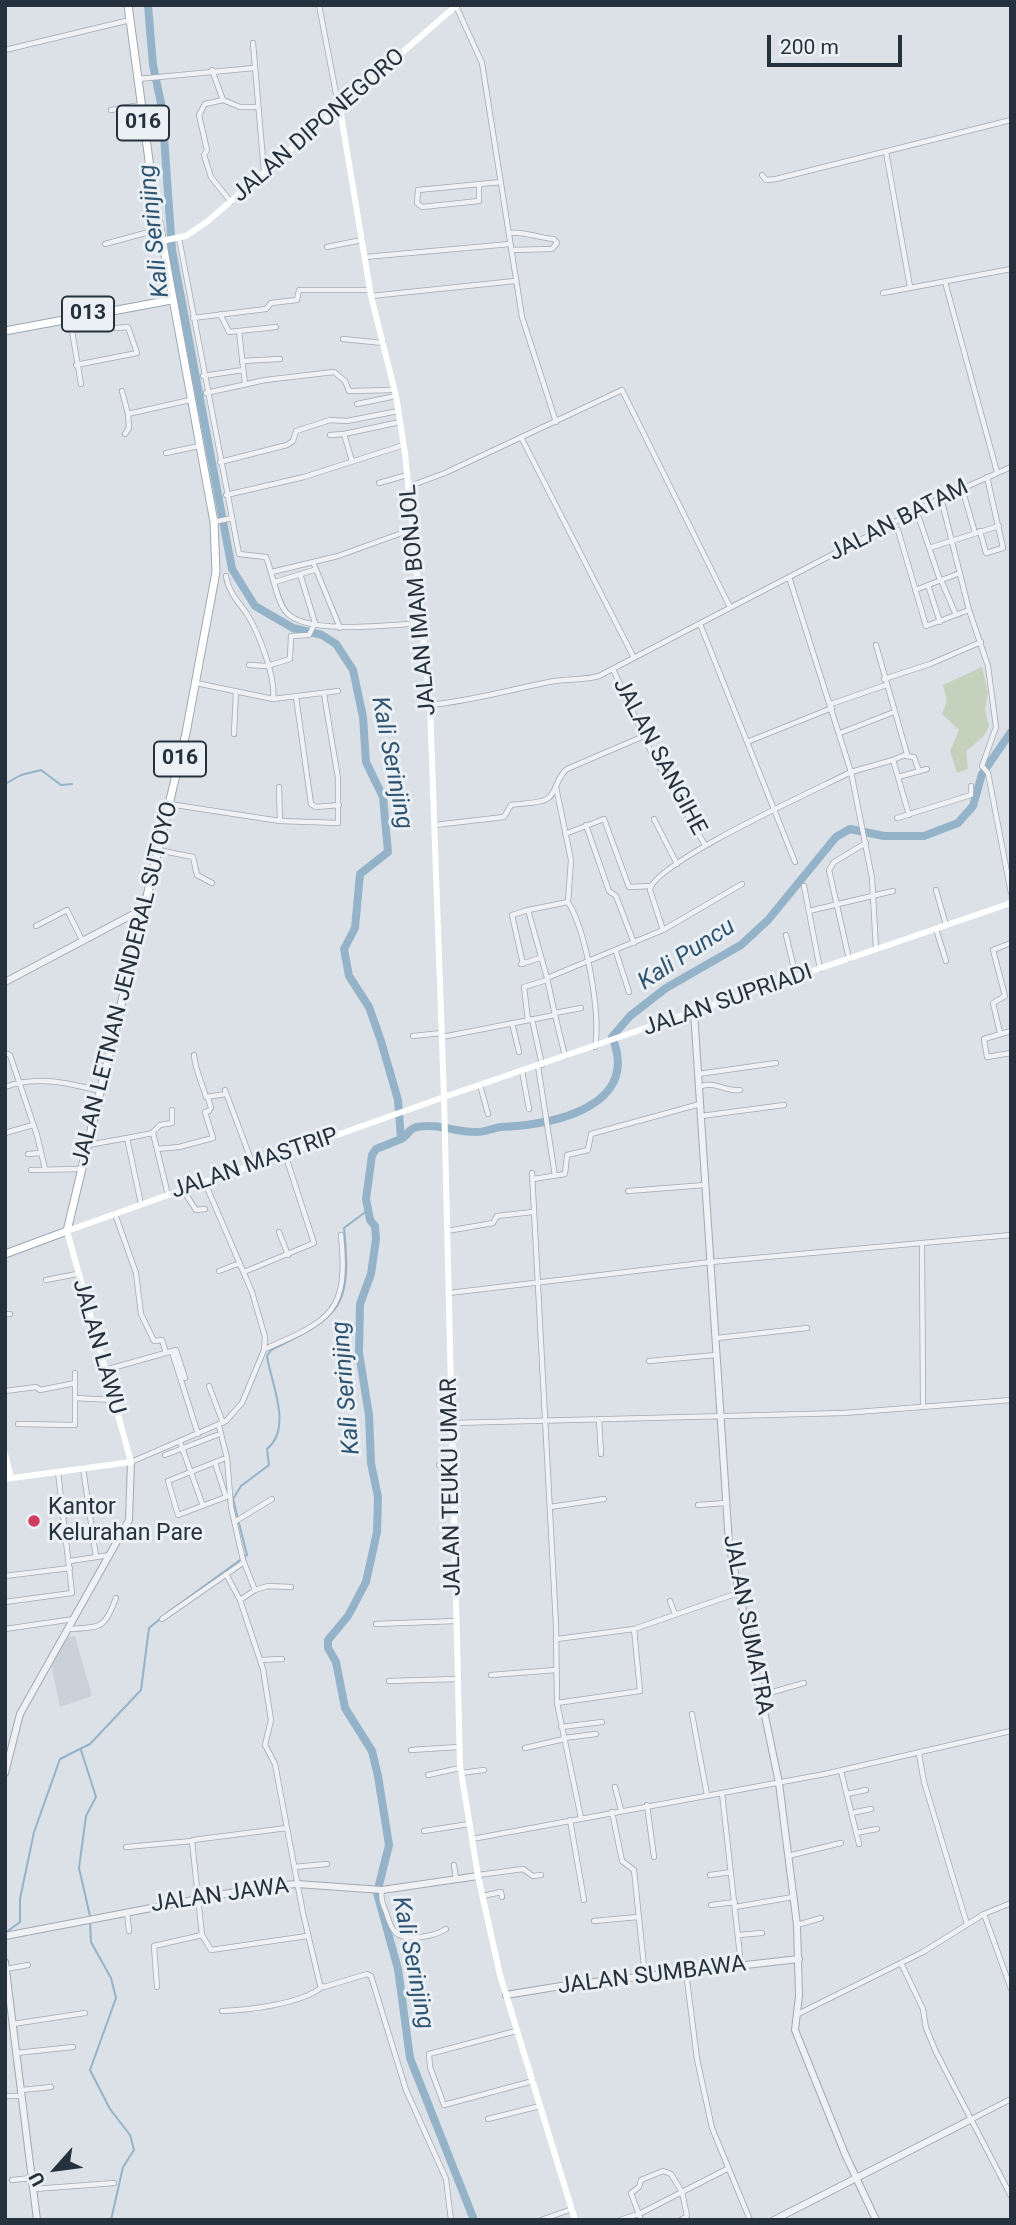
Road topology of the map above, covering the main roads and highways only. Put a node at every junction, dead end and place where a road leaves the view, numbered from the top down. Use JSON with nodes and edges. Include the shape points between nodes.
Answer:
{"nodes":[{"id":1,"x":128,"y":5,"type":"edge"},
{"id":2,"x":457,"y":5,"type":"edge"},
{"id":3,"x":340,"y":109,"type":"junction"},
{"id":4,"x":164,"y":240,"type":"junction"},
{"id":5,"x":171,"y":300,"type":"junction"},
{"id":6,"x":5,"y":331,"type":"edge"},
{"id":7,"x":1011,"y":904,"type":"edge"},
{"id":8,"x":444,"y":1097,"type":"junction"},
{"id":9,"x":70,"y":1213,"type":"junction"},
{"id":10,"x":66,"y":1231,"type":"junction"},
{"id":11,"x":51,"y":1237,"type":"junction"},
{"id":12,"x":5,"y":1254,"type":"edge"},
{"id":13,"x":5,"y":1454,"type":"edge"},
{"id":14,"x":8,"y":1479,"type":"edge"},
{"id":15,"x":575,"y":2220,"type":"edge"}],
"edges":[{"from":1,"to":4,"type":"main road","number":"016"},
{"from":2,"to":3,"type":"main road","name":"JALAN DIPONEGORO"},
{"from":3,"to":4,"type":"main road","name":"JALAN DIPONEGORO","via":[[199,228]]},
{"from":3,"to":8,"type":"main road","name":"JALAN IMAM BONJOL","via":[[410,486],[430,705]]},
{"from":4,"to":5,"type":"main road","name":"JALAN LETNAN JENDERAL SUTOYO","number":"016"},
{"from":5,"to":6,"type":"main road","number":"013"},
{"from":5,"to":9,"type":"main road","name":"JALAN LETNAN JENDERAL SUTOYO","number":"016","via":[[216,521],[216,572],[169,804]]},
{"from":7,"to":8,"type":"main road","name":"JALAN SUPRIADI"},
{"from":8,"to":10,"type":"main road","name":"JALAN MASTRIP"},
{"from":8,"to":15,"type":"main road","name":"JALAN TEUKU UMAR","via":[[458,1747],[482,1896],[506,1995]]},
{"from":9,"to":10,"type":"main road","name":"JALAN LETNAN JENDERAL SUTOYO","number":"016"},
{"from":9,"to":11,"type":"main road","number":"016"},
{"from":10,"to":11,"type":"main road"},
{"from":10,"to":14,"type":"main road","name":"JALAN LAWU","via":[[131,1462]]},
{"from":11,"to":12,"type":"main road"},
{"from":13,"to":14,"type":"main road"}]}
